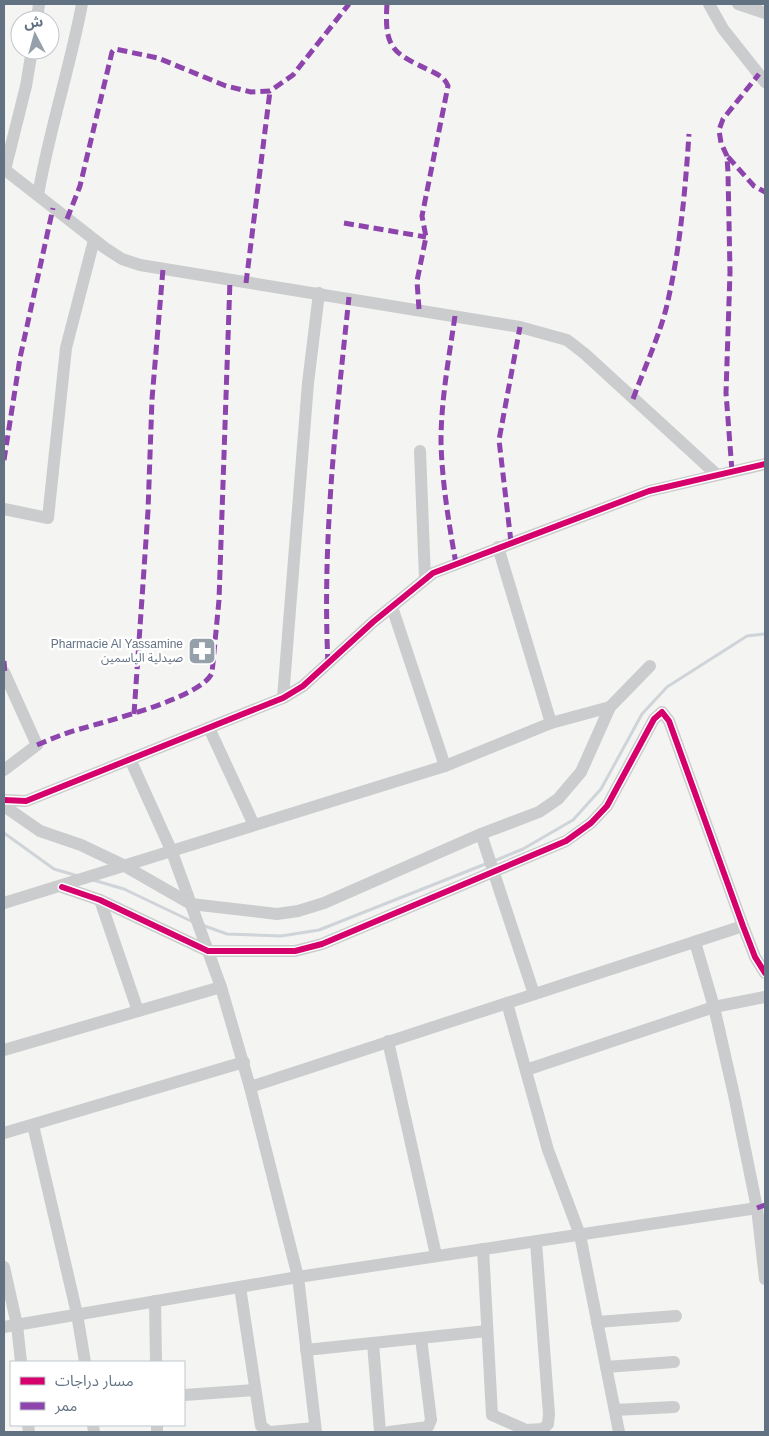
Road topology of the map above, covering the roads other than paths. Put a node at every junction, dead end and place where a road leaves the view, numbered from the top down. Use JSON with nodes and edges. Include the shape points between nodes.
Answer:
{"nodes":[{"id":1,"x":82,"y":4,"type":"edge"},
{"id":2,"x":708,"y":4,"type":"edge"},
{"id":3,"x":738,"y":4,"type":"edge"},
{"id":4,"x":765,"y":13,"type":"edge"},
{"id":5,"x":30,"y":60,"type":"edge"},
{"id":6,"x":765,"y":82,"type":"edge"},
{"id":7,"x":4,"y":170,"type":"edge"},
{"id":8,"x":38,"y":195,"type":"junction"},
{"id":9,"x":94,"y":240,"type":"junction"},
{"id":10,"x":319,"y":293,"type":"junction"},
{"id":11,"x":420,"y":452,"type":"dead end"},
{"id":12,"x":765,"y":464,"type":"edge"},
{"id":13,"x":716,"y":474,"type":"junction"},
{"id":14,"x":4,"y":509,"type":"edge"},
{"id":15,"x":498,"y":547,"type":"junction"},
{"id":16,"x":425,"y":579,"type":"junction"},
{"id":17,"x":392,"y":607,"type":"junction"},
{"id":18,"x":650,"y":666,"type":"dead end"},
{"id":19,"x":4,"y":672,"type":"edge"},
{"id":20,"x":283,"y":698,"type":"junction"},
{"id":21,"x":610,"y":707,"type":"junction"},
{"id":22,"x":552,"y":723,"type":"junction"},
{"id":23,"x":209,"y":728,"type":"junction"},
{"id":24,"x":130,"y":759,"type":"junction"},
{"id":25,"x":445,"y":766,"type":"junction"},
{"id":26,"x":4,"y":770,"type":"edge"},
{"id":27,"x":4,"y":800,"type":"edge"},
{"id":28,"x":4,"y":806,"type":"edge"},
{"id":29,"x":254,"y":825,"type":"junction"},
{"id":30,"x":481,"y":834,"type":"junction"},
{"id":31,"x":172,"y":852,"type":"junction"},
{"id":32,"x":123,"y":865,"type":"junction"},
{"id":33,"x":493,"y":871,"type":"junction"},
{"id":34,"x":62,"y":887,"type":"junction"},
{"id":35,"x":100,"y":900,"type":"junction"},
{"id":36,"x":4,"y":903,"type":"edge"},
{"id":37,"x":193,"y":909,"type":"junction"},
{"id":38,"x":743,"y":926,"type":"junction"},
{"id":39,"x":695,"y":942,"type":"junction"},
{"id":40,"x":206,"y":946,"type":"junction"},
{"id":41,"x":765,"y":973,"type":"edge"},
{"id":42,"x":221,"y":987,"type":"junction"},
{"id":43,"x":534,"y":994,"type":"junction"},
{"id":44,"x":765,"y":997,"type":"edge"},
{"id":45,"x":507,"y":1003,"type":"junction"},
{"id":46,"x":714,"y":1007,"type":"junction"},
{"id":47,"x":138,"y":1011,"type":"junction"},
{"id":48,"x":388,"y":1041,"type":"junction"},
{"id":49,"x":4,"y":1050,"type":"edge"},
{"id":50,"x":244,"y":1062,"type":"junction"},
{"id":51,"x":526,"y":1070,"type":"junction"},
{"id":52,"x":250,"y":1086,"type":"junction"},
{"id":53,"x":33,"y":1125,"type":"junction"},
{"id":54,"x":4,"y":1133,"type":"edge"},
{"id":55,"x":757,"y":1208,"type":"junction"},
{"id":56,"x":580,"y":1235,"type":"junction"},
{"id":57,"x":536,"y":1242,"type":"junction"},
{"id":58,"x":483,"y":1249,"type":"junction"},
{"id":59,"x":436,"y":1255,"type":"junction"},
{"id":60,"x":4,"y":1267,"type":"edge"},
{"id":61,"x":298,"y":1277,"type":"junction"},
{"id":62,"x":765,"y":1279,"type":"edge"},
{"id":63,"x":240,"y":1286,"type":"junction"},
{"id":64,"x":155,"y":1301,"type":"junction"},
{"id":65,"x":77,"y":1314,"type":"junction"},
{"id":66,"x":676,"y":1316,"type":"dead end"},
{"id":67,"x":597,"y":1322,"type":"junction"},
{"id":68,"x":10,"y":1326,"type":"edge"},
{"id":69,"x":487,"y":1331,"type":"junction"},
{"id":70,"x":422,"y":1338,"type":"junction"},
{"id":71,"x":372,"y":1343,"type":"junction"},
{"id":72,"x":306,"y":1350,"type":"junction"},
{"id":73,"x":21,"y":1361,"type":"edge"},
{"id":74,"x":85,"y":1361,"type":"edge"},
{"id":75,"x":156,"y":1361,"type":"edge"},
{"id":76,"x":674,"y":1362,"type":"dead end"},
{"id":77,"x":606,"y":1366,"type":"junction"},
{"id":78,"x":254,"y":1390,"type":"junction"},
{"id":79,"x":185,"y":1395,"type":"edge"},
{"id":80,"x":674,"y":1406,"type":"dead end"},
{"id":81,"x":615,"y":1410,"type":"junction"},
{"id":82,"x":316,"y":1430,"type":"edge"},
{"id":83,"x":526,"y":1431,"type":"edge"},
{"id":84,"x":270,"y":1432,"type":"edge"},
{"id":85,"x":380,"y":1432,"type":"edge"},
{"id":86,"x":389,"y":1432,"type":"edge"},
{"id":87,"x":619,"y":1432,"type":"edge"}],
"edges":[{"from":1,"to":8,"type":"street","via":[[46,147]]},
{"from":2,"to":6,"type":"street","via":[[723,29]]},
{"from":3,"to":4,"type":"street"},
{"from":5,"to":7,"type":"street"},
{"from":7,"to":8,"type":"street"},
{"from":8,"to":9,"type":"street"},
{"from":9,"to":10,"type":"street","via":[[140,265]]},
{"from":9,"to":14,"type":"street","via":[[66,348],[48,518]]},
{"from":10,"to":13,"type":"street","via":[[520,327],[567,340]]},
{"from":10,"to":20,"type":"street","via":[[308,383]]},
{"from":11,"to":16,"type":"street"},
{"from":12,"to":13,"type":"street"},
{"from":13,"to":15,"type":"street","via":[[649,491]]},
{"from":15,"to":16,"type":"street"},
{"from":15,"to":22,"type":"street"},
{"from":16,"to":17,"type":"street"},
{"from":17,"to":20,"type":"street","via":[[302,686]]},
{"from":17,"to":25,"type":"street"},
{"from":18,"to":21,"type":"street"},
{"from":19,"to":26,"type":"street","via":[[37,745]]},
{"from":20,"to":23,"type":"street"},
{"from":21,"to":22,"type":"street"},
{"from":21,"to":30,"type":"street","via":[[581,772],[558,799],[539,812]]},
{"from":22,"to":25,"type":"street"},
{"from":23,"to":24,"type":"street"},
{"from":23,"to":29,"type":"street"},
{"from":24,"to":27,"type":"street","via":[[26,801]]},
{"from":24,"to":31,"type":"street"},
{"from":25,"to":29,"type":"street"},
{"from":28,"to":32,"type":"street","via":[[40,831],[81,845]]},
{"from":29,"to":31,"type":"street"},
{"from":30,"to":33,"type":"street"},
{"from":30,"to":37,"type":"street","via":[[324,903],[298,911],[277,914]]},
{"from":31,"to":32,"type":"street"},
{"from":31,"to":37,"type":"street"},
{"from":32,"to":34,"type":"street"},
{"from":32,"to":37,"type":"street"},
{"from":33,"to":38,"type":"street","via":[[566,841],[591,823],[607,806],[654,719],[662,712],[669,720]]},
{"from":33,"to":40,"type":"street","via":[[322,944],[295,951]]},
{"from":33,"to":43,"type":"street"},
{"from":34,"to":35,"type":"street"},
{"from":34,"to":36,"type":"street"},
{"from":35,"to":40,"type":"street"},
{"from":35,"to":47,"type":"street"},
{"from":37,"to":40,"type":"street"},
{"from":38,"to":39,"type":"street"},
{"from":38,"to":41,"type":"street"},
{"from":39,"to":43,"type":"street"},
{"from":39,"to":46,"type":"street"},
{"from":40,"to":42,"type":"street"},
{"from":42,"to":47,"type":"street"},
{"from":42,"to":50,"type":"street"},
{"from":43,"to":45,"type":"street"},
{"from":44,"to":46,"type":"street"},
{"from":45,"to":48,"type":"street"},
{"from":45,"to":51,"type":"street"},
{"from":46,"to":51,"type":"street"},
{"from":46,"to":55,"type":"street"},
{"from":47,"to":49,"type":"street"},
{"from":48,"to":52,"type":"street"},
{"from":48,"to":59,"type":"street"},
{"from":50,"to":52,"type":"street"},
{"from":50,"to":53,"type":"street"},
{"from":51,"to":56,"type":"street","via":[[548,1150]]},
{"from":52,"to":61,"type":"street"},
{"from":53,"to":54,"type":"street"},
{"from":53,"to":65,"type":"street"},
{"from":55,"to":56,"type":"street"},
{"from":55,"to":62,"type":"street"},
{"from":56,"to":57,"type":"street"},
{"from":56,"to":67,"type":"street"},
{"from":57,"to":58,"type":"street"},
{"from":57,"to":83,"type":"street","via":[[548,1424],[543,1429]]},
{"from":58,"to":59,"type":"street"},
{"from":58,"to":69,"type":"street"},
{"from":59,"to":61,"type":"street"},
{"from":60,"to":68,"type":"street"},
{"from":61,"to":63,"type":"street"},
{"from":61,"to":72,"type":"street"},
{"from":63,"to":64,"type":"street"},
{"from":63,"to":78,"type":"street"},
{"from":64,"to":65,"type":"street"},
{"from":64,"to":75,"type":"street"},
{"from":65,"to":68,"type":"street"},
{"from":65,"to":74,"type":"street"},
{"from":66,"to":67,"type":"street"},
{"from":67,"to":77,"type":"street"},
{"from":68,"to":73,"type":"street"},
{"from":69,"to":70,"type":"street"},
{"from":69,"to":83,"type":"street","via":[[492,1415]]},
{"from":70,"to":71,"type":"street"},
{"from":70,"to":86,"type":"street","via":[[432,1420],[423,1430]]},
{"from":71,"to":72,"type":"street"},
{"from":71,"to":85,"type":"street"},
{"from":72,"to":82,"type":"street"},
{"from":76,"to":77,"type":"street"},
{"from":77,"to":81,"type":"street"},
{"from":78,"to":79,"type":"street"},
{"from":78,"to":84,"type":"street","via":[[261,1426]]},
{"from":80,"to":81,"type":"street"},
{"from":81,"to":87,"type":"street"},
{"from":82,"to":84,"type":"street"}]}
